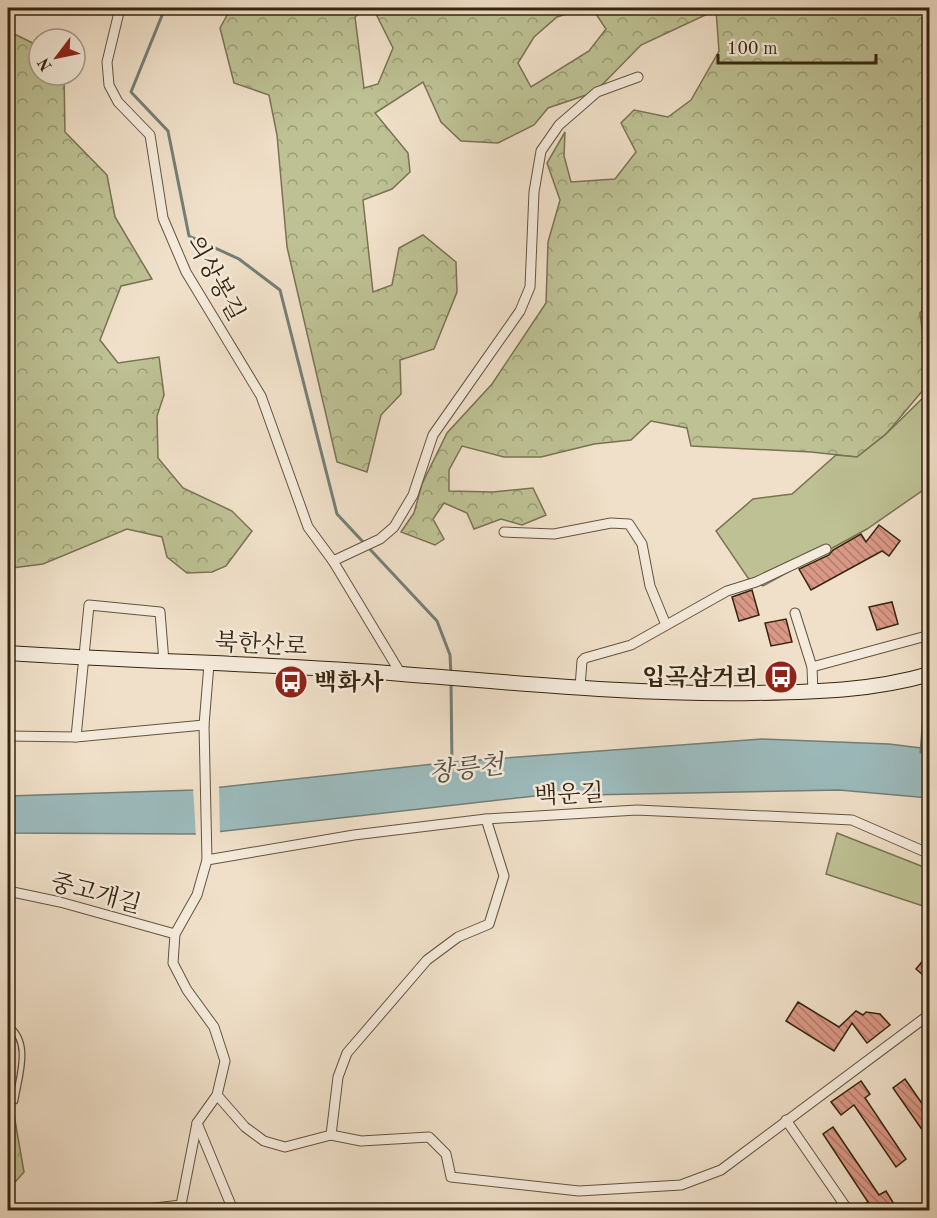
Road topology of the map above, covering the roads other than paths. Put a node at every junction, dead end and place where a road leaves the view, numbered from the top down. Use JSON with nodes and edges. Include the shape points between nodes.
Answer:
{"nodes":[{"id":1,"x":120,"y":8,"type":"edge"},
{"id":2,"x":638,"y":77,"type":"dead end"},
{"id":3,"x":504,"y":532,"type":"dead end"},
{"id":4,"x":826,"y":549,"type":"dead end"},
{"id":5,"x":333,"y":561,"type":"junction"},
{"id":6,"x":795,"y":613,"type":"dead end"},
{"id":7,"x":666,"y":625,"type":"junction"},
{"id":8,"x":930,"y":635,"type":"edge"},
{"id":9,"x":8,"y":653,"type":"edge"},
{"id":10,"x":83,"y":658,"type":"junction"},
{"id":11,"x":164,"y":662,"type":"junction"},
{"id":12,"x":208,"y":664,"type":"junction"},
{"id":13,"x":812,"y":667,"type":"junction"},
{"id":14,"x":401,"y":674,"type":"junction"},
{"id":15,"x":930,"y":674,"type":"edge"},
{"id":16,"x":896,"y":684,"type":"junction"},
{"id":17,"x":930,"y":685,"type":"edge"},
{"id":18,"x":580,"y":687,"type":"junction"},
{"id":19,"x":813,"y":693,"type":"junction"},
{"id":20,"x":204,"y":725,"type":"junction"},
{"id":21,"x":8,"y":736,"type":"edge"},
{"id":22,"x":76,"y":737,"type":"junction"},
{"id":23,"x":486,"y":819,"type":"junction"},
{"id":24,"x":930,"y":854,"type":"edge"},
{"id":25,"x":207,"y":860,"type":"junction"},
{"id":26,"x":8,"y":891,"type":"edge"},
{"id":27,"x":175,"y":934,"type":"junction"},
{"id":28,"x":930,"y":1014,"type":"edge"},
{"id":29,"x":8,"y":1024,"type":"edge"},
{"id":30,"x":217,"y":1095,"type":"junction"},
{"id":31,"x":15,"y":1101,"type":"dead end"},
{"id":32,"x":786,"y":1120,"type":"junction"},
{"id":33,"x":197,"y":1123,"type":"junction"},
{"id":34,"x":331,"y":1135,"type":"junction"},
{"id":35,"x":180,"y":1208,"type":"edge"},
{"id":36,"x":137,"y":1210,"type":"edge"},
{"id":37,"x":233,"y":1210,"type":"edge"},
{"id":38,"x":848,"y":1210,"type":"edge"}],
"edges":[{"from":1,"to":5,"type":"street","name":"의상봉길","via":[[107,62],[109,85],[118,102],[150,135],[163,218],[186,272],[261,396],[308,527]]},
{"from":2,"to":5,"type":"street","via":[[597,92],[559,125],[541,151],[534,192],[530,287],[520,311],[432,435],[413,495],[394,527],[380,539]]},
{"from":3,"to":7,"type":"street","via":[[554,534],[611,523],[629,524],[642,544],[650,586]]},
{"from":4,"to":7,"type":"street","via":[[728,591]]},
{"from":5,"to":14,"type":"street","name":"의상봉길"},
{"from":6,"to":13,"type":"street"},
{"from":7,"to":18,"type":"street","via":[[631,645],[585,658]]},
{"from":8,"to":13,"type":"street"},
{"from":9,"to":10,"type":"main road","name":"북한산로"},
{"from":10,"to":11,"type":"main road","name":"북한산로"},
{"from":10,"to":11,"type":"street","via":[[89,605],[160,612]]},
{"from":10,"to":22,"type":"street"},
{"from":11,"to":12,"type":"main road","name":"북한산로"},
{"from":12,"to":14,"type":"main road","name":"북한산로"},
{"from":12,"to":20,"type":"street"},
{"from":13,"to":19,"type":"street"},
{"from":14,"to":18,"type":"main road","name":"북한산로"},
{"from":15,"to":16,"type":"main road"},
{"from":16,"to":17,"type":"main road"},
{"from":16,"to":19,"type":"main road"},
{"from":18,"to":19,"type":"main road","via":[[700,694]]},
{"from":20,"to":22,"type":"street"},
{"from":20,"to":25,"type":"street"},
{"from":21,"to":22,"type":"street"},
{"from":23,"to":24,"type":"street","name":"백운길","via":[[637,810],[852,820]]},
{"from":23,"to":25,"type":"street","name":"백운길","via":[[354,835]]},
{"from":23,"to":34,"type":"street","via":[[504,876],[489,924],[458,937],[427,960],[347,1053],[338,1077]]},
{"from":25,"to":27,"type":"street","via":[[197,895]]},
{"from":26,"to":27,"type":"street","name":"중고개길"},
{"from":27,"to":30,"type":"street","via":[[173,963],[214,1027],[225,1061]]},
{"from":28,"to":32,"type":"street"},
{"from":29,"to":31,"type":"lane","via":[[21,1038],[22,1047]]},
{"from":30,"to":33,"type":"street"},
{"from":30,"to":34,"type":"street","via":[[245,1127],[264,1141],[285,1147]]},
{"from":32,"to":34,"type":"street","via":[[721,1170],[681,1185],[579,1191],[451,1177],[446,1154],[429,1137],[361,1141]]},
{"from":32,"to":38,"type":"street"},
{"from":33,"to":35,"type":"street"},
{"from":33,"to":37,"type":"street"},
{"from":35,"to":36,"type":"street"}]}
